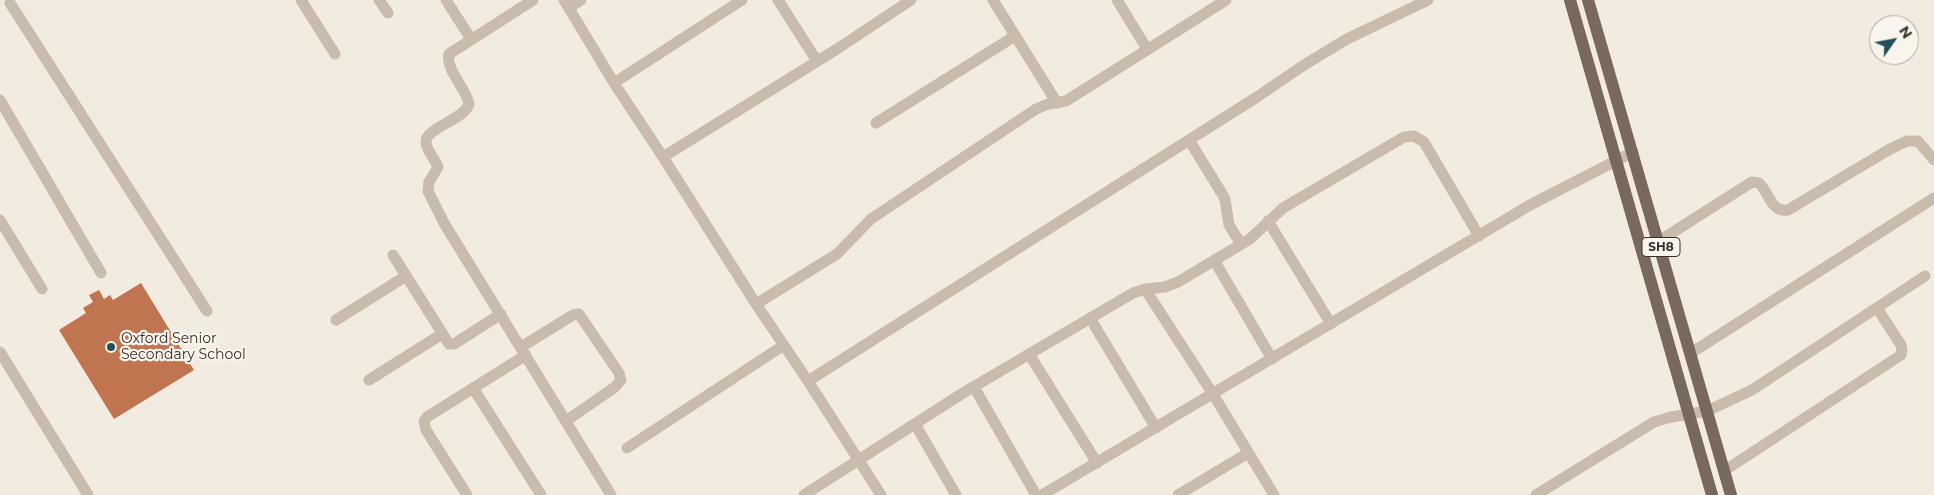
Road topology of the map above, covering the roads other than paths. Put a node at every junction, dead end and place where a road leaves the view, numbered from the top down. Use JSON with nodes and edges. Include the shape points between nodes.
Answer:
{"nodes":[{"id":1,"x":301,"y":0,"type":"edge"},
{"id":2,"x":379,"y":0,"type":"edge"},
{"id":3,"x":446,"y":0,"type":"edge"},
{"id":4,"x":533,"y":0,"type":"edge"},
{"id":5,"x":581,"y":0,"type":"edge"},
{"id":6,"x":742,"y":0,"type":"edge"},
{"id":7,"x":778,"y":0,"type":"edge"},
{"id":8,"x":911,"y":0,"type":"edge"},
{"id":9,"x":993,"y":0,"type":"edge"},
{"id":10,"x":1117,"y":0,"type":"edge"},
{"id":11,"x":1226,"y":0,"type":"edge"},
{"id":12,"x":1428,"y":0,"type":"edge"},
{"id":13,"x":1570,"y":0,"type":"edge"},
{"id":14,"x":1588,"y":0,"type":"edge"},
{"id":15,"x":8,"y":4,"type":"edge"},
{"id":16,"x":566,"y":4,"type":"edge"},
{"id":17,"x":388,"y":13,"type":"dead end"},
{"id":18,"x":1015,"y":36,"type":"junction"},
{"id":19,"x":471,"y":39,"type":"junction"},
{"id":20,"x":1147,"y":49,"type":"junction"},
{"id":21,"x":335,"y":54,"type":"dead end"},
{"id":22,"x":817,"y":61,"type":"junction"},
{"id":23,"x":614,"y":83,"type":"junction"},
{"id":24,"x":0,"y":100,"type":"edge"},
{"id":25,"x":1057,"y":103,"type":"junction"},
{"id":26,"x":876,"y":122,"type":"dead end"},
{"id":27,"x":1189,"y":140,"type":"junction"},
{"id":28,"x":1632,"y":152,"type":"junction"},
{"id":29,"x":663,"y":157,"type":"junction"},
{"id":30,"x":1616,"y":159,"type":"junction"},
{"id":31,"x":1934,"y":160,"type":"edge"},
{"id":32,"x":1934,"y":198,"type":"edge"},
{"id":33,"x":0,"y":220,"type":"edge"},
{"id":34,"x":1268,"y":221,"type":"junction"},
{"id":35,"x":1479,"y":236,"type":"junction"},
{"id":36,"x":1659,"y":241,"type":"junction"},
{"id":37,"x":1240,"y":244,"type":"junction"},
{"id":38,"x":393,"y":255,"type":"dead end"},
{"id":39,"x":1214,"y":260,"type":"junction"},
{"id":40,"x":101,"y":273,"type":"dead end"},
{"id":41,"x":406,"y":276,"type":"junction"},
{"id":42,"x":1925,"y":276,"type":"dead end"},
{"id":43,"x":42,"y":289,"type":"dead end"},
{"id":44,"x":1145,"y":289,"type":"junction"},
{"id":45,"x":756,"y":304,"type":"junction"},
{"id":46,"x":1877,"y":308,"type":"junction"},
{"id":47,"x":207,"y":312,"type":"dead end"},
{"id":48,"x":501,"y":314,"type":"junction"},
{"id":49,"x":1090,"y":318,"type":"junction"},
{"id":50,"x":336,"y":320,"type":"dead end"},
{"id":51,"x":1330,"y":324,"type":"junction"},
{"id":52,"x":442,"y":334,"type":"junction"},
{"id":53,"x":784,"y":345,"type":"junction"},
{"id":54,"x":524,"y":351,"type":"junction"},
{"id":55,"x":0,"y":352,"type":"edge"},
{"id":56,"x":1691,"y":353,"type":"junction"},
{"id":57,"x":1029,"y":354,"type":"junction"},
{"id":58,"x":1272,"y":359,"type":"junction"},
{"id":59,"x":369,"y":380,"type":"dead end"},
{"id":60,"x":808,"y":381,"type":"junction"},
{"id":61,"x":974,"y":387,"type":"junction"},
{"id":62,"x":473,"y":388,"type":"junction"},
{"id":63,"x":1213,"y":394,"type":"junction"},
{"id":64,"x":1708,"y":411,"type":"junction"},
{"id":65,"x":1689,"y":414,"type":"junction"},
{"id":66,"x":566,"y":421,"type":"junction"},
{"id":67,"x":915,"y":424,"type":"junction"},
{"id":68,"x":1156,"y":428,"type":"junction"},
{"id":69,"x":627,"y":448,"type":"dead end"},
{"id":70,"x":1248,"y":452,"type":"junction"},
{"id":71,"x":860,"y":460,"type":"junction"},
{"id":72,"x":1097,"y":463,"type":"junction"},
{"id":73,"x":1724,"y":471,"type":"junction"},
{"id":74,"x":822,"y":490,"type":"edge"},
{"id":75,"x":1049,"y":493,"type":"edge"},
{"id":76,"x":88,"y":495,"type":"edge"},
{"id":77,"x":467,"y":495,"type":"edge"},
{"id":78,"x":541,"y":495,"type":"edge"},
{"id":79,"x":611,"y":495,"type":"edge"},
{"id":80,"x":804,"y":495,"type":"edge"},
{"id":81,"x":881,"y":495,"type":"edge"},
{"id":82,"x":956,"y":495,"type":"edge"},
{"id":83,"x":1036,"y":495,"type":"edge"},
{"id":84,"x":1178,"y":495,"type":"edge"},
{"id":85,"x":1274,"y":495,"type":"edge"},
{"id":86,"x":1536,"y":495,"type":"edge"},
{"id":87,"x":1712,"y":495,"type":"edge"},
{"id":88,"x":1731,"y":495,"type":"edge"}],
"edges":[{"from":1,"to":21,"type":"street"},
{"from":2,"to":17,"type":"street"},
{"from":3,"to":19,"type":"street"},
{"from":4,"to":19,"type":"street"},
{"from":5,"to":16,"type":"street"},
{"from":6,"to":23,"type":"street"},
{"from":7,"to":22,"type":"street"},
{"from":8,"to":22,"type":"street"},
{"from":9,"to":18,"type":"street"},
{"from":10,"to":20,"type":"street"},
{"from":11,"to":20,"type":"street"},
{"from":12,"to":27,"type":"street","via":[[1327,50]]},
{"from":13,"to":30,"type":"main road","number":"SH8"},
{"from":14,"to":28,"type":"main road","number":"SH8"},
{"from":15,"to":47,"type":"street"},
{"from":16,"to":23,"type":"street"},
{"from":18,"to":25,"type":"street"},
{"from":18,"to":26,"type":"street"},
{"from":19,"to":48,"type":"street","via":[[452,51],[448,58],[469,104],[464,113],[426,139],[438,167],[428,190]]},
{"from":20,"to":25,"type":"street","via":[[1066,101]]},
{"from":22,"to":29,"type":"street"},
{"from":23,"to":29,"type":"street"},
{"from":24,"to":40,"type":"street"},
{"from":25,"to":45,"type":"street","via":[[1043,106],[1028,115],[872,220],[831,258]]},
{"from":27,"to":37,"type":"street","via":[[1221,192],[1230,225]]},
{"from":27,"to":60,"type":"street"},
{"from":28,"to":30,"type":"street"},
{"from":28,"to":36,"type":"main road","number":"SH8"},
{"from":29,"to":45,"type":"street"},
{"from":30,"to":35,"type":"street"},
{"from":30,"to":65,"type":"main road","number":"SH8"},
{"from":31,"to":36,"type":"street","via":[[1918,141],[1907,141],[1783,211],[1775,207],[1759,183],[1752,182]]},
{"from":32,"to":56,"type":"street"},
{"from":33,"to":43,"type":"street"},
{"from":34,"to":35,"type":"street","via":[[1283,208],[1410,135],[1424,142]]},
{"from":34,"to":37,"type":"street"},
{"from":34,"to":51,"type":"street"},
{"from":35,"to":51,"type":"street"},
{"from":36,"to":56,"type":"main road","number":"SH8"},
{"from":37,"to":39,"type":"street"},
{"from":38,"to":41,"type":"street"},
{"from":39,"to":44,"type":"street","via":[[1172,285]]},
{"from":39,"to":58,"type":"street"},
{"from":41,"to":50,"type":"street"},
{"from":41,"to":52,"type":"street"},
{"from":42,"to":46,"type":"street"},
{"from":44,"to":49,"type":"street"},
{"from":44,"to":63,"type":"street"},
{"from":45,"to":53,"type":"street"},
{"from":46,"to":64,"type":"street","via":[[1752,390]]},
{"from":46,"to":73,"type":"street","via":[[1901,344],[1901,355]]},
{"from":48,"to":52,"type":"street","via":[[454,344],[449,344]]},
{"from":48,"to":54,"type":"street"},
{"from":49,"to":57,"type":"street"},
{"from":49,"to":68,"type":"street"},
{"from":51,"to":58,"type":"street"},
{"from":52,"to":59,"type":"street"},
{"from":53,"to":60,"type":"street"},
{"from":53,"to":69,"type":"street"},
{"from":54,"to":62,"type":"street"},
{"from":54,"to":66,"type":"street"},
{"from":54,"to":66,"type":"street","via":[[572,315],[579,314],[619,373],[621,380],[616,387]]},
{"from":55,"to":76,"type":"street"},
{"from":56,"to":64,"type":"main road","number":"SH8"},
{"from":57,"to":61,"type":"street"},
{"from":57,"to":72,"type":"street"},
{"from":58,"to":63,"type":"street"},
{"from":60,"to":71,"type":"street"},
{"from":61,"to":67,"type":"street"},
{"from":61,"to":83,"type":"street"},
{"from":62,"to":77,"type":"street","via":[[424,421],[426,430]]},
{"from":62,"to":78,"type":"street"},
{"from":63,"to":68,"type":"street"},
{"from":63,"to":70,"type":"street"},
{"from":64,"to":65,"type":"street"},
{"from":64,"to":73,"type":"main road","number":"SH8"},
{"from":65,"to":86,"type":"street","via":[[1654,422]]},
{"from":65,"to":87,"type":"main road","number":"SH8"},
{"from":66,"to":79,"type":"street"},
{"from":67,"to":71,"type":"street"},
{"from":67,"to":82,"type":"street"},
{"from":68,"to":72,"type":"street"},
{"from":70,"to":84,"type":"street"},
{"from":70,"to":85,"type":"street"},
{"from":71,"to":74,"type":"street"},
{"from":71,"to":81,"type":"street"},
{"from":72,"to":75,"type":"street"},
{"from":73,"to":88,"type":"main road","number":"SH8"},
{"from":74,"to":80,"type":"street"}]}
